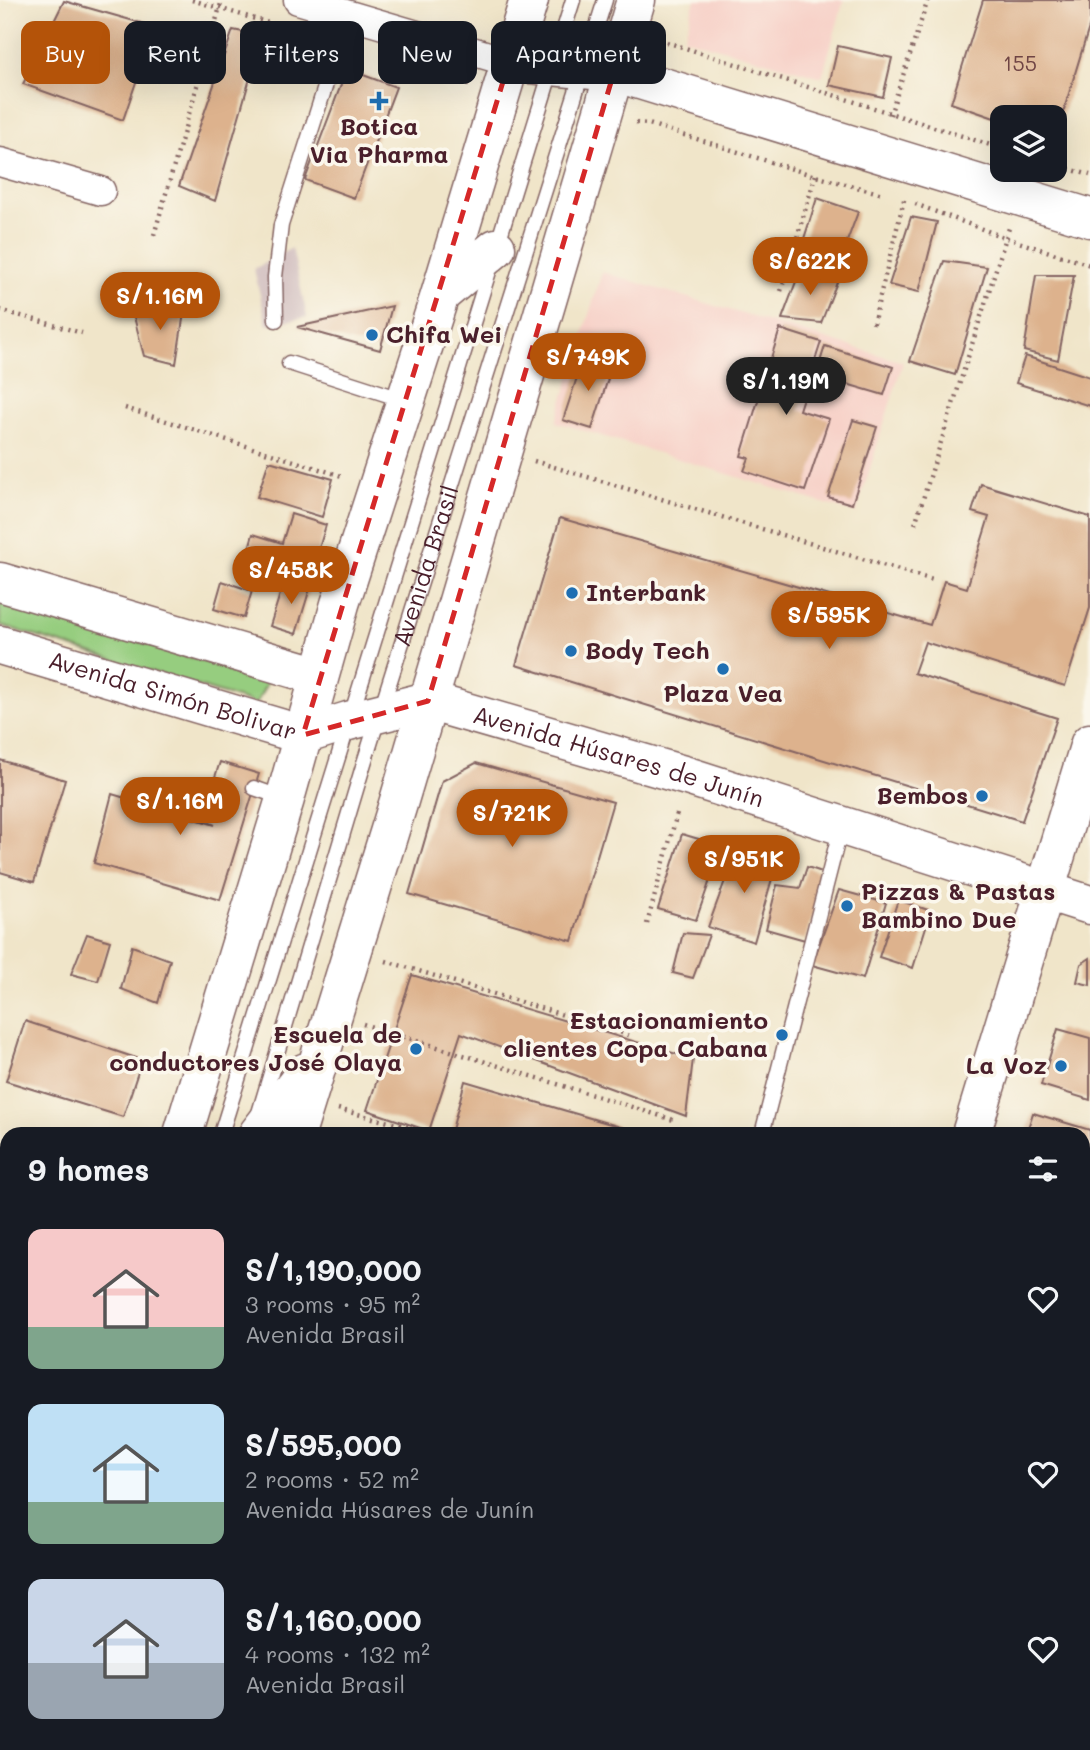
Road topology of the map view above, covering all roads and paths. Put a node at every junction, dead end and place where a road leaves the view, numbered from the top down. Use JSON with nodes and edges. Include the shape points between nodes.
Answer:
{"nodes":[{"id":1,"x":222,"y":0,"type":"edge"},
{"id":2,"x":298,"y":0,"type":"edge"},
{"id":3,"x":529,"y":0,"type":"edge"},
{"id":4,"x":573,"y":0,"type":"edge"},
{"id":5,"x":928,"y":0,"type":"edge"},
{"id":6,"x":623,"y":10,"type":"edge"},
{"id":7,"x":348,"y":15,"type":"junction"},
{"id":8,"x":522,"y":21,"type":"edge"},
{"id":9,"x":576,"y":21,"type":"edge"},
{"id":10,"x":491,"y":57,"type":"edge"},
{"id":11,"x":502,"y":84,"type":"edge"},
{"id":12,"x":577,"y":84,"type":"edge"},
{"id":13,"x":579,"y":84,"type":"edge"},
{"id":14,"x":589,"y":84,"type":"edge"},
{"id":15,"x":638,"y":84,"type":"edge"},
{"id":16,"x":890,"y":114,"type":"junction"},
{"id":17,"x":600,"y":120,"type":"junction"},
{"id":18,"x":827,"y":137,"type":"junction"},
{"id":19,"x":990,"y":145,"type":"edge"},
{"id":20,"x":877,"y":152,"type":"junction"},
{"id":21,"x":0,"y":162,"type":"edge"},
{"id":22,"x":1067,"y":168,"type":"edge"},
{"id":23,"x":1090,"y":175,"type":"edge"},
{"id":24,"x":815,"y":176,"type":"junction"},
{"id":25,"x":908,"y":182,"type":"junction"},
{"id":26,"x":100,"y":191,"type":"dead end"},
{"id":27,"x":1019,"y":197,"type":"junction"},
{"id":28,"x":1090,"y":218,"type":"edge"},
{"id":29,"x":153,"y":235,"type":"dead end"},
{"id":30,"x":1006,"y":238,"type":"junction"},
{"id":31,"x":496,"y":248,"type":"junction"},
{"id":32,"x":1090,"y":265,"type":"edge"},
{"id":33,"x":782,"y":291,"type":"dead end"},
{"id":34,"x":440,"y":295,"type":"junction"},
{"id":35,"x":0,"y":310,"type":"edge"},
{"id":36,"x":276,"y":320,"type":"dead end"},
{"id":37,"x":873,"y":324,"type":"dead end"},
{"id":38,"x":82,"y":333,"type":"dead end"},
{"id":39,"x":289,"y":363,"type":"dead end"},
{"id":40,"x":406,"y":400,"type":"junction"},
{"id":41,"x":125,"y":408,"type":"dead end"},
{"id":42,"x":502,"y":452,"type":"junction"},
{"id":43,"x":377,"y":487,"type":"junction"},
{"id":44,"x":915,"y":524,"type":"dead end"},
{"id":45,"x":933,"y":580,"type":"dead end"},
{"id":46,"x":0,"y":582,"type":"edge"},
{"id":47,"x":0,"y":645,"type":"edge"},
{"id":48,"x":319,"y":676,"type":"junction"},
{"id":49,"x":428,"y":701,"type":"junction"},
{"id":50,"x":364,"y":717,"type":"junction"},
{"id":51,"x":303,"y":735,"type":"junction"},
{"id":52,"x":1090,"y":743,"type":"edge"},
{"id":53,"x":687,"y":776,"type":"junction"},
{"id":54,"x":841,"y":825,"type":"junction"},
{"id":55,"x":1045,"y":890,"type":"junction"},
{"id":56,"x":1090,"y":905,"type":"edge"},
{"id":57,"x":647,"y":923,"type":"dead end"},
{"id":58,"x":385,"y":961,"type":"dead end"},
{"id":59,"x":334,"y":1012,"type":"junction"},
{"id":60,"x":632,"y":1035,"type":"dead end"},
{"id":61,"x":321,"y":1053,"type":"junction"},
{"id":62,"x":301,"y":1118,"type":"edge"},
{"id":63,"x":677,"y":1121,"type":"dead end"},
{"id":64,"x":185,"y":1127,"type":"edge"},
{"id":65,"x":223,"y":1127,"type":"edge"},
{"id":66,"x":254,"y":1127,"type":"edge"},
{"id":67,"x":263,"y":1127,"type":"edge"},
{"id":68,"x":408,"y":1127,"type":"edge"},
{"id":69,"x":764,"y":1127,"type":"edge"},
{"id":70,"x":973,"y":1127,"type":"edge"}],
"edges":[{"from":1,"to":29,"type":"path"},
{"from":2,"to":7,"type":"street"},
{"from":3,"to":8,"type":"main road"},
{"from":4,"to":9,"type":"lane","name":"Avenida Brasil"},
{"from":5,"to":16,"type":"path"},
{"from":6,"to":16,"type":"path"},
{"from":7,"to":10,"type":"street"},
{"from":7,"to":36,"type":"lane","via":[[281,225]]},
{"from":11,"to":34,"type":"main road"},
{"from":12,"to":31,"type":"lane","name":"Avenida Brasil"},
{"from":13,"to":50,"type":"lane","name":"Avenida Brasil"},
{"from":14,"to":17,"type":"main road","name":"Avenida Brasil"},
{"from":15,"to":18,"type":"main road"},
{"from":16,"to":19,"type":"path"},
{"from":16,"to":20,"type":"path"},
{"from":17,"to":24,"type":"path","via":[[649,124]]},
{"from":17,"to":42,"type":"main road","name":"Avenida Brasil"},
{"from":18,"to":20,"type":"main road"},
{"from":18,"to":24,"type":"path"},
{"from":20,"to":25,"type":"main road"},
{"from":21,"to":26,"type":"street"},
{"from":22,"to":23,"type":"path"},
{"from":24,"to":25,"type":"path"},
{"from":24,"to":33,"type":"path"},
{"from":25,"to":27,"type":"main road"},
{"from":25,"to":30,"type":"path"},
{"from":25,"to":37,"type":"path"},
{"from":27,"to":28,"type":"main road"},
{"from":27,"to":30,"type":"path"},
{"from":30,"to":32,"type":"path"},
{"from":30,"to":44,"type":"path"},
{"from":31,"to":34,"type":"main road"},
{"from":31,"to":50,"type":"lane","name":"Avenida Brasil"},
{"from":34,"to":40,"type":"main road"},
{"from":35,"to":38,"type":"path"},
{"from":39,"to":40,"type":"lane"},
{"from":40,"to":43,"type":"main road"},
{"from":41,"to":43,"type":"path"},
{"from":42,"to":45,"type":"path"},
{"from":42,"to":49,"type":"main road","name":"Avenida Brasil"},
{"from":43,"to":48,"type":"main road"},
{"from":46,"to":48,"type":"main road"},
{"from":47,"to":51,"type":"main road","name":"Avenida Simón Bolivar"},
{"from":48,"to":51,"type":"main road"},
{"from":49,"to":50,"type":"main road","name":"Avenida Simón Bolivar"},
{"from":49,"to":53,"type":"main road","name":"Avenida Húsares de Junín"},
{"from":49,"to":59,"type":"main road","name":"Avenida Brasil"},
{"from":50,"to":51,"type":"main road","name":"Avenida Simón Bolivar"},
{"from":50,"to":65,"type":"lane","name":"Avenida Brasil"},
{"from":50,"to":66,"type":"lane","name":"Avenida Brasil"},
{"from":51,"to":64,"type":"main road","via":[[270,793]]},
{"from":52,"to":55,"type":"main road"},
{"from":53,"to":54,"type":"main road","name":"Avenida Húsares de Junín"},
{"from":53,"to":57,"type":"path"},
{"from":54,"to":55,"type":"main road","name":"Avenida Húsares de Junín"},
{"from":54,"to":69,"type":"lane"},
{"from":55,"to":56,"type":"main road","name":"Avenida Húsares de Junín"},
{"from":55,"to":70,"type":"main road"},
{"from":58,"to":60,"type":"path"},
{"from":59,"to":61,"type":"main road","name":"Avenida Brasil"},
{"from":59,"to":63,"type":"path"},
{"from":61,"to":62,"type":"main road","name":"Avenida Brasil"},
{"from":61,"to":67,"type":"main road"},
{"from":62,"to":68,"type":"path","via":[[339,1109]]}]}
